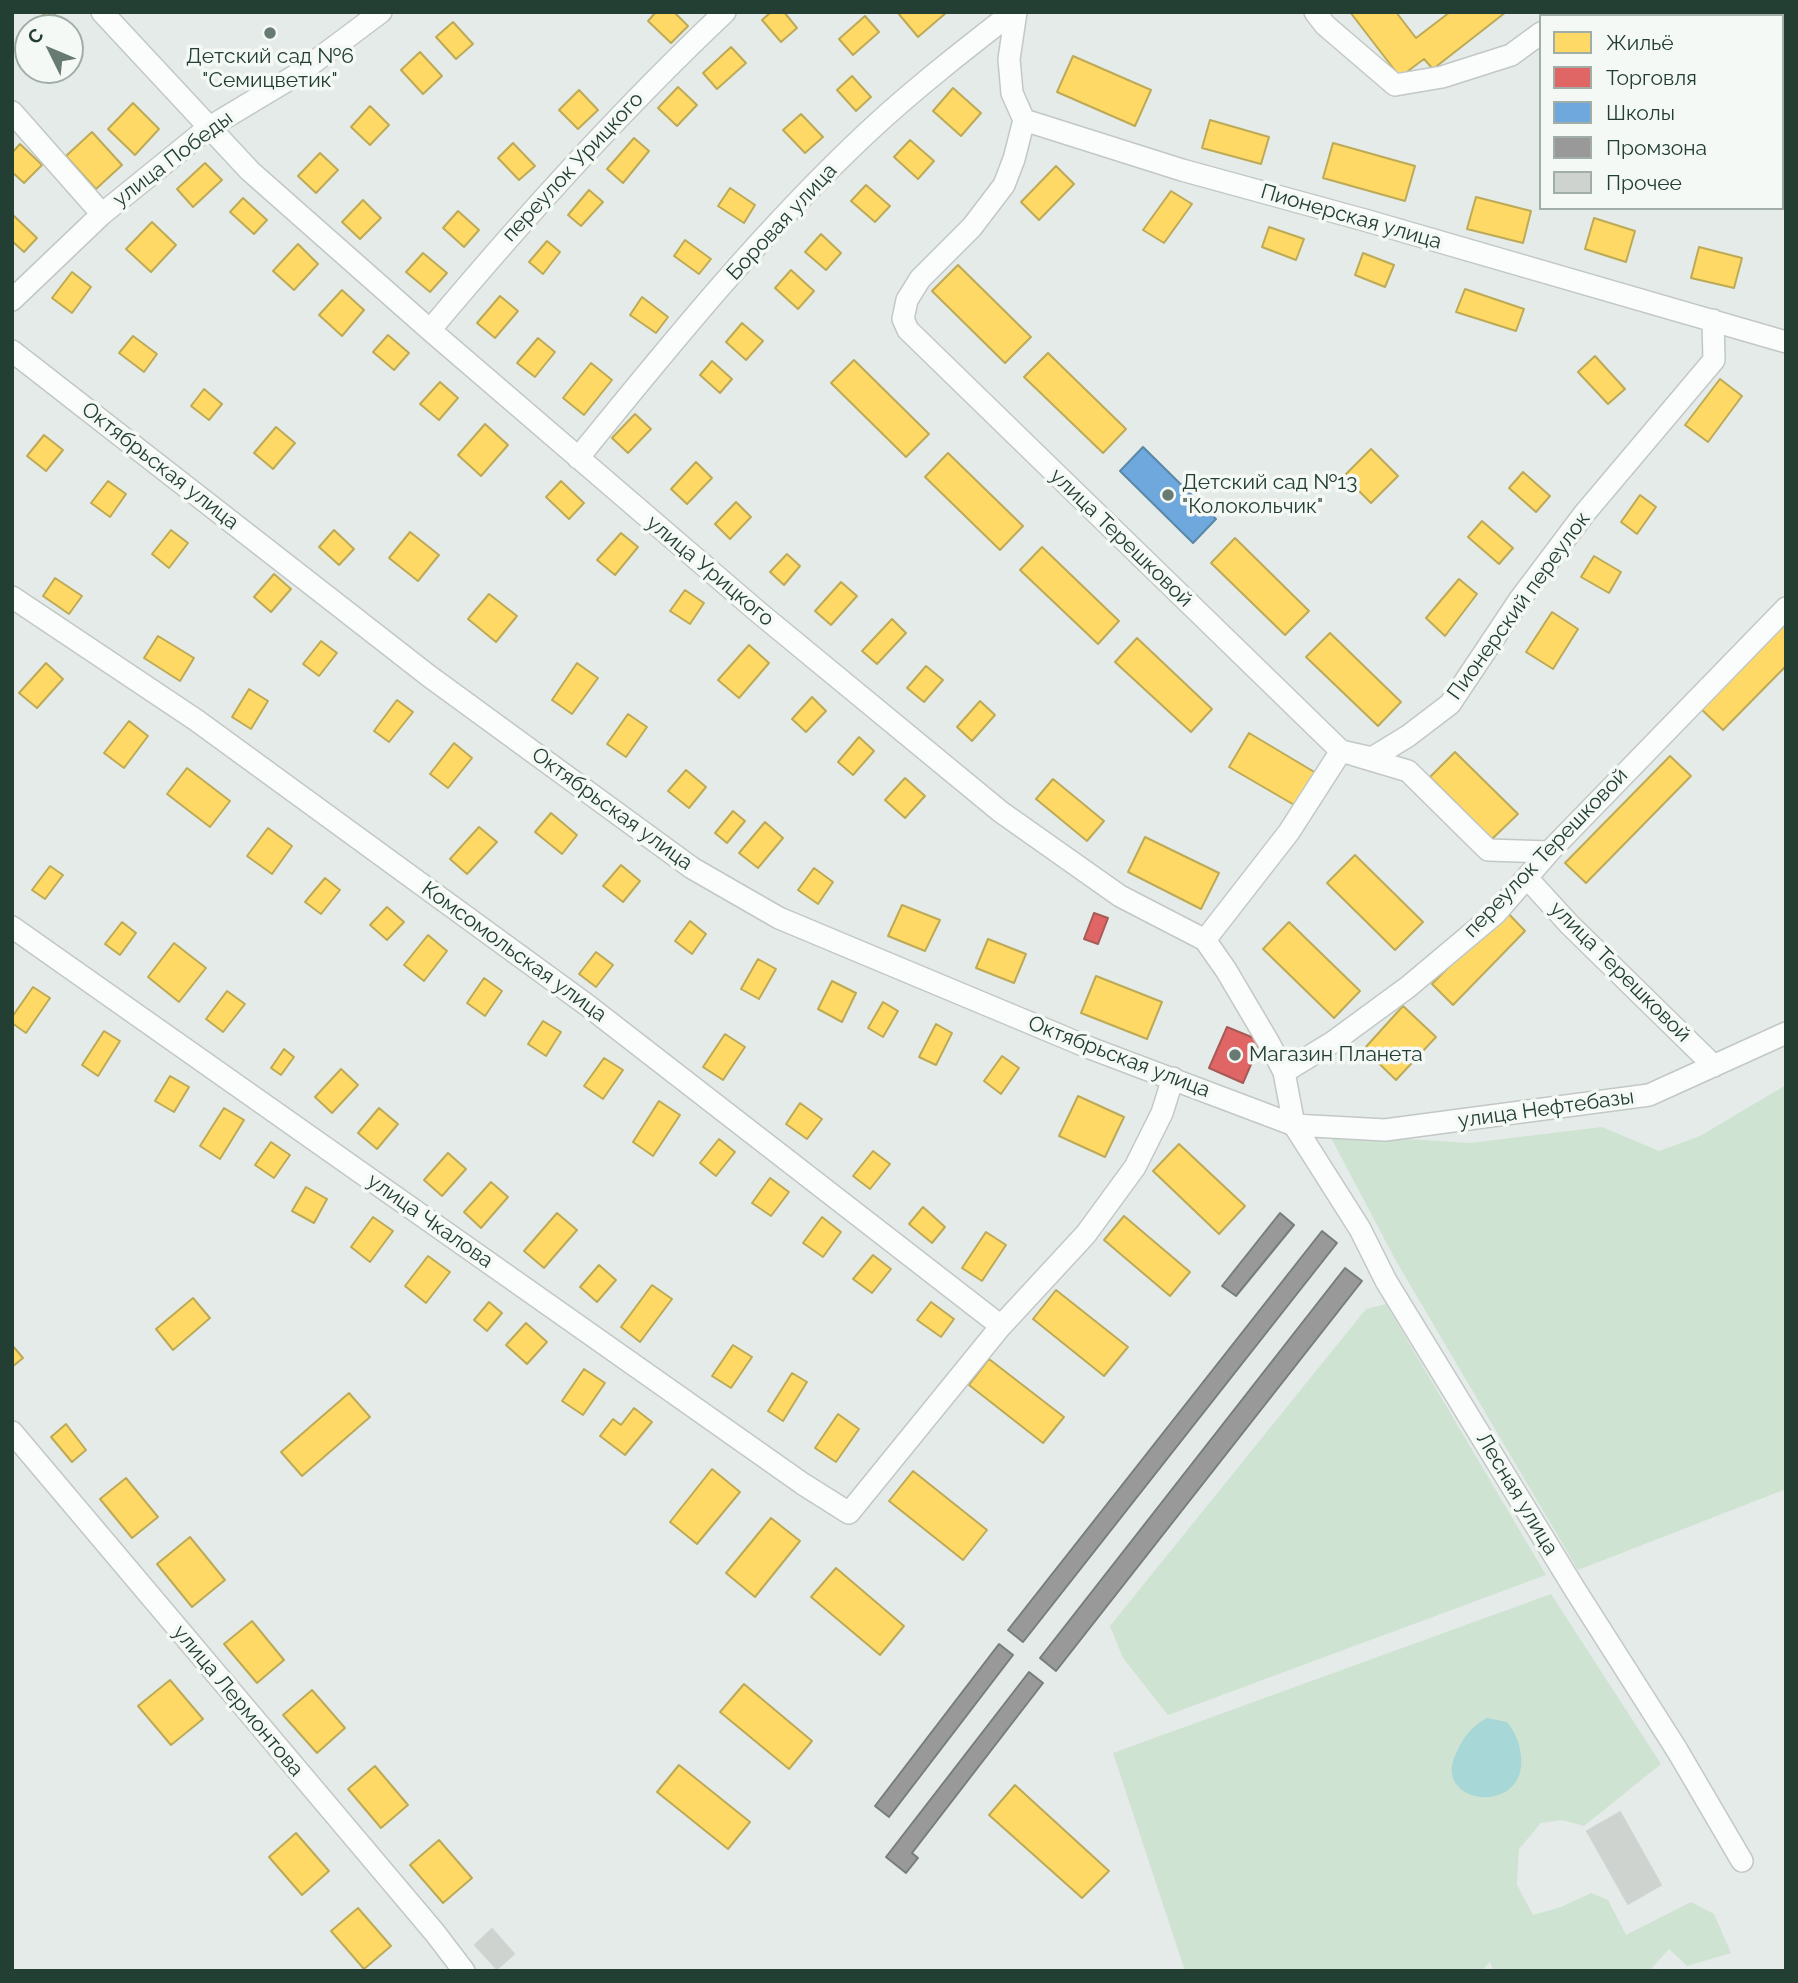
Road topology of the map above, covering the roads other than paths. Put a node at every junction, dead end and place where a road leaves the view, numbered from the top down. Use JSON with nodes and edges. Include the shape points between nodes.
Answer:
{"nodes":[{"id":1,"x":102,"y":12,"type":"edge"},
{"id":2,"x":382,"y":12,"type":"edge"},
{"id":3,"x":725,"y":12,"type":"edge"},
{"id":4,"x":1015,"y":12,"type":"edge"},
{"id":5,"x":1315,"y":12,"type":"edge"},
{"id":6,"x":1539,"y":34,"type":"edge"},
{"id":7,"x":12,"y":112,"type":"edge"},
{"id":8,"x":1024,"y":120,"type":"junction"},
{"id":9,"x":208,"y":128,"type":"junction"},
{"id":10,"x":102,"y":214,"type":"junction"},
{"id":11,"x":12,"y":300,"type":"edge"},
{"id":12,"x":1713,"y":320,"type":"junction"},
{"id":13,"x":430,"y":330,"type":"junction"},
{"id":14,"x":1786,"y":342,"type":"edge"},
{"id":15,"x":12,"y":351,"type":"edge"},
{"id":16,"x":578,"y":458,"type":"junction"},
{"id":17,"x":12,"y":597,"type":"edge"},
{"id":18,"x":1786,"y":608,"type":"edge"},
{"id":19,"x":1340,"y":751,"type":"junction"},
{"id":20,"x":1549,"y":852,"type":"junction"},
{"id":21,"x":1527,"y":878,"type":"junction"},
{"id":22,"x":12,"y":927,"type":"edge"},
{"id":23,"x":1205,"y":940,"type":"junction"},
{"id":24,"x":1786,"y":1033,"type":"edge"},
{"id":25,"x":1714,"y":1066,"type":"junction"},
{"id":26,"x":1284,"y":1072,"type":"junction"},
{"id":27,"x":1173,"y":1078,"type":"junction"},
{"id":28,"x":1294,"y":1125,"type":"junction"},
{"id":29,"x":1001,"y":1326,"type":"junction"},
{"id":30,"x":12,"y":1432,"type":"edge"},
{"id":31,"x":1742,"y":1861,"type":"dead end"},
{"id":32,"x":464,"y":1971,"type":"edge"}],
"edges":[{"from":1,"to":9,"type":"street","name":"улица Урицкого"},
{"from":2,"to":9,"type":"street","name":"улица Победы","via":[[298,74]]},
{"from":3,"to":13,"type":"street","name":"переулок Урицкого","via":[[668,65],[522,220]]},
{"from":4,"to":8,"type":"street","via":[[1009,59],[1012,93]]},
{"from":4,"to":16,"type":"street","name":"Боровая улица","via":[[869,131],[765,236]]},
{"from":5,"to":6,"type":"street","via":[[1395,85],[1511,55]]},
{"from":7,"to":10,"type":"street"},
{"from":8,"to":12,"type":"street","name":"Пионерская улица","via":[[1182,170]]},
{"from":8,"to":19,"type":"street","name":"улица Терешковой","via":[[1004,185],[972,227],[920,279],[907,300],[903,319],[908,330]]},
{"from":9,"to":10,"type":"street","name":"улица Победы"},
{"from":9,"to":13,"type":"street","name":"улица Урицкого","via":[[250,171]]},
{"from":10,"to":11,"type":"street","name":"улица Победы"},
{"from":12,"to":14,"type":"street","name":"Пионерская улица"},
{"from":12,"to":19,"type":"street","name":"Пионерский переулок","via":[[1714,359],[1584,514],[1450,704],[1372,758]]},
{"from":13,"to":16,"type":"street","name":"улица Урицкого"},
{"from":15,"to":27,"type":"street","name":"Октябрьская улица","via":[[429,676],[692,868],[779,918]]},
{"from":16,"to":23,"type":"street","name":"улица Урицкого","via":[[1001,812],[1120,896]]},
{"from":17,"to":29,"type":"street","name":"Комсомольская улица","via":[[196,720],[587,1005]]},
{"from":18,"to":20,"type":"street","name":"переулок Терешковой"},
{"from":19,"to":20,"type":"street","name":"улица Терешковой","via":[[1408,771],[1488,850]]},
{"from":19,"to":23,"type":"street","via":[[1289,832]]},
{"from":20,"to":21,"type":"street","name":"переулок Терешковой"},
{"from":21,"to":25,"type":"street","name":"улица Терешковой"},
{"from":21,"to":26,"type":"street","name":"переулок Терешковой","via":[[1494,914],[1408,987]]},
{"from":22,"to":29,"type":"street","name":"улица Чкалова","via":[[849,1513]]},
{"from":23,"to":26,"type":"street","name":"улица Урицкого"},
{"from":24,"to":25,"type":"street","name":"улица Нефтебазы"},
{"from":25,"to":28,"type":"street","name":"улица Нефтебазы","via":[[1649,1095],[1385,1130]]},
{"from":26,"to":28,"type":"street","name":"улица Урицкого"},
{"from":27,"to":28,"type":"street","name":"Октябрьская улица"},
{"from":27,"to":29,"type":"street","via":[[1162,1113],[1135,1167],[1086,1234]]},
{"from":28,"to":31,"type":"street","name":"Лесная улица"},
{"from":30,"to":32,"type":"street","name":"улица Лермонтова"}]}
